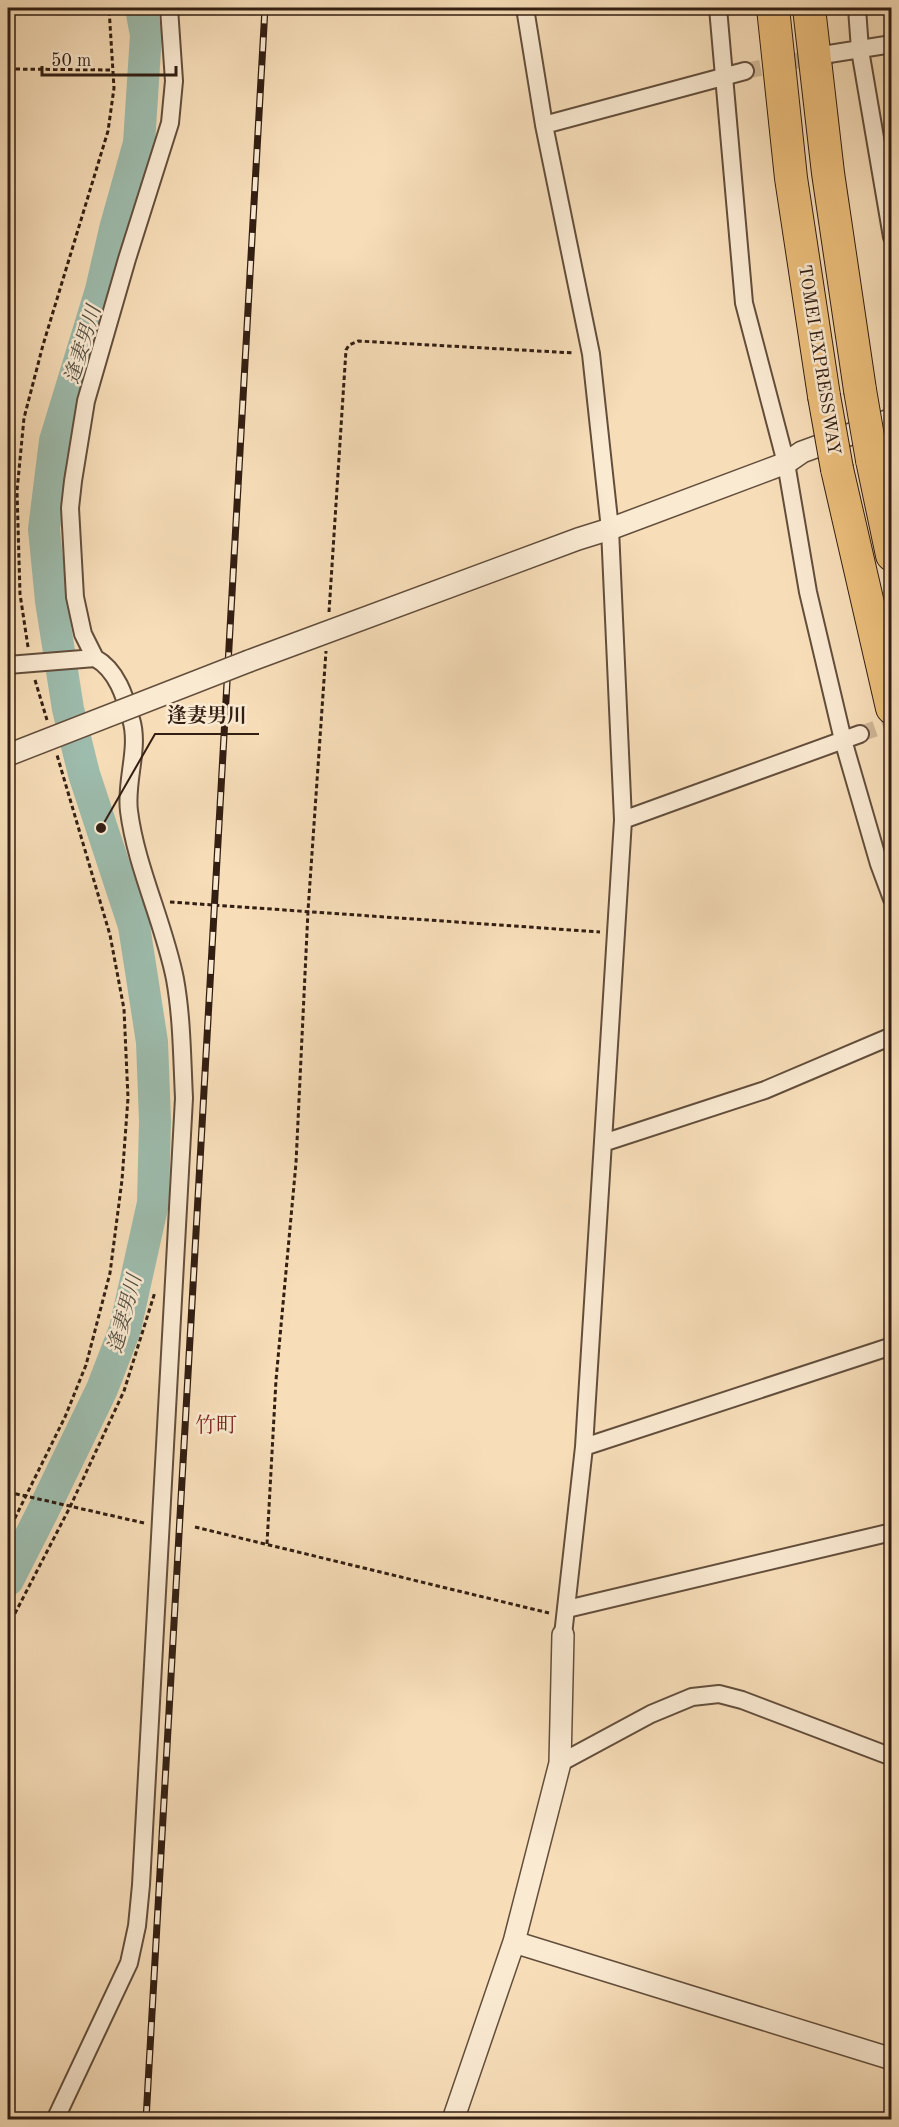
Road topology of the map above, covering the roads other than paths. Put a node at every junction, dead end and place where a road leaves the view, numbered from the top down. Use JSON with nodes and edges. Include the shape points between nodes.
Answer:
{"nodes":[{"id":1,"x":169,"y":8,"type":"edge"},
{"id":2,"x":525,"y":8,"type":"edge"},
{"id":3,"x":718,"y":8,"type":"edge"},
{"id":4,"x":773,"y":8,"type":"edge"},
{"id":5,"x":809,"y":8,"type":"edge"},
{"id":6,"x":857,"y":8,"type":"edge"},
{"id":7,"x":891,"y":44,"type":"edge"},
{"id":8,"x":860,"y":50,"type":"junction"},
{"id":9,"x":829,"y":54,"type":"tunnel mouth"},
{"id":10,"x":745,"y":71,"type":"tunnel mouth"},
{"id":11,"x":724,"y":76,"type":"junction"},
{"id":12,"x":544,"y":125,"type":"junction"},
{"id":13,"x":891,"y":237,"type":"edge"},
{"id":14,"x":891,"y":419,"type":"edge"},
{"id":15,"x":786,"y":463,"type":"junction"},
{"id":16,"x":610,"y":529,"type":"junction"},
{"id":17,"x":891,"y":555,"type":"edge"},
{"id":18,"x":95,"y":658,"type":"junction"},
{"id":19,"x":8,"y":664,"type":"edge"},
{"id":20,"x":891,"y":708,"type":"edge"},
{"id":21,"x":860,"y":734,"type":"tunnel mouth"},
{"id":22,"x":843,"y":740,"type":"junction"},
{"id":23,"x":8,"y":754,"type":"edge"},
{"id":24,"x":623,"y":820,"type":"junction"},
{"id":25,"x":891,"y":899,"type":"edge"},
{"id":26,"x":891,"y":1036,"type":"edge"},
{"id":27,"x":603,"y":1143,"type":"junction"},
{"id":28,"x":891,"y":1346,"type":"edge"},
{"id":29,"x":584,"y":1447,"type":"junction"},
{"id":30,"x":891,"y":1532,"type":"edge"},
{"id":31,"x":565,"y":1620,"type":"junction"},
{"id":32,"x":891,"y":1757,"type":"edge"},
{"id":33,"x":560,"y":1763,"type":"junction"},
{"id":34,"x":514,"y":1942,"type":"junction"},
{"id":35,"x":891,"y":2059,"type":"edge"},
{"id":36,"x":55,"y":2120,"type":"edge"},
{"id":37,"x":453,"y":2120,"type":"edge"}],
"edges":[{"from":1,"to":18,"type":"street","via":[[174,81],[170,123],[86,401],[76,453],[71,561],[83,634]]},
{"from":2,"to":12,"type":"street"},
{"from":3,"to":11,"type":"street"},
{"from":4,"to":20,"type":"highway","name":"TOMEI EXPRESSWAY","bridge":true,"via":[[791,178],[824,396]]},
{"from":5,"to":17,"type":"highway","name":"TOMEI EXPRESSWAY","bridge":true,"via":[[828,173],[860,390]]},
{"from":6,"to":8,"type":"street"},
{"from":7,"to":8,"type":"street"},
{"from":8,"to":9,"type":"street"},
{"from":8,"to":13,"type":"street"},
{"from":10,"to":11,"type":"street"},
{"from":11,"to":12,"type":"street"},
{"from":11,"to":15,"type":"street","via":[[744,303]]},
{"from":12,"to":16,"type":"street","via":[[591,354]]},
{"from":14,"to":15,"type":"street","via":[[802,452]]},
{"from":15,"to":16,"type":"street"},
{"from":15,"to":22,"type":"street","via":[[808,592]]},
{"from":16,"to":23,"type":"street","bridge":true},
{"from":16,"to":24,"type":"street"},
{"from":18,"to":19,"type":"street"},
{"from":18,"to":36,"type":"street","via":[[117,678],[134,730],[128,810],[175,979],[184,1098],[137,1926],[129,1963]]},
{"from":21,"to":22,"type":"street"},
{"from":22,"to":24,"type":"street"},
{"from":22,"to":25,"type":"street"},
{"from":24,"to":27,"type":"street"},
{"from":26,"to":27,"type":"street","via":[[765,1090]]},
{"from":27,"to":29,"type":"street"},
{"from":28,"to":29,"type":"street"},
{"from":29,"to":31,"type":"street"},
{"from":30,"to":31,"type":"street"},
{"from":31,"to":33,"type":"street"},
{"from":32,"to":33,"type":"street","via":[[719,1694],[692,1697],[651,1714]]},
{"from":33,"to":34,"type":"street"},
{"from":34,"to":35,"type":"street"},
{"from":34,"to":37,"type":"street"}]}
